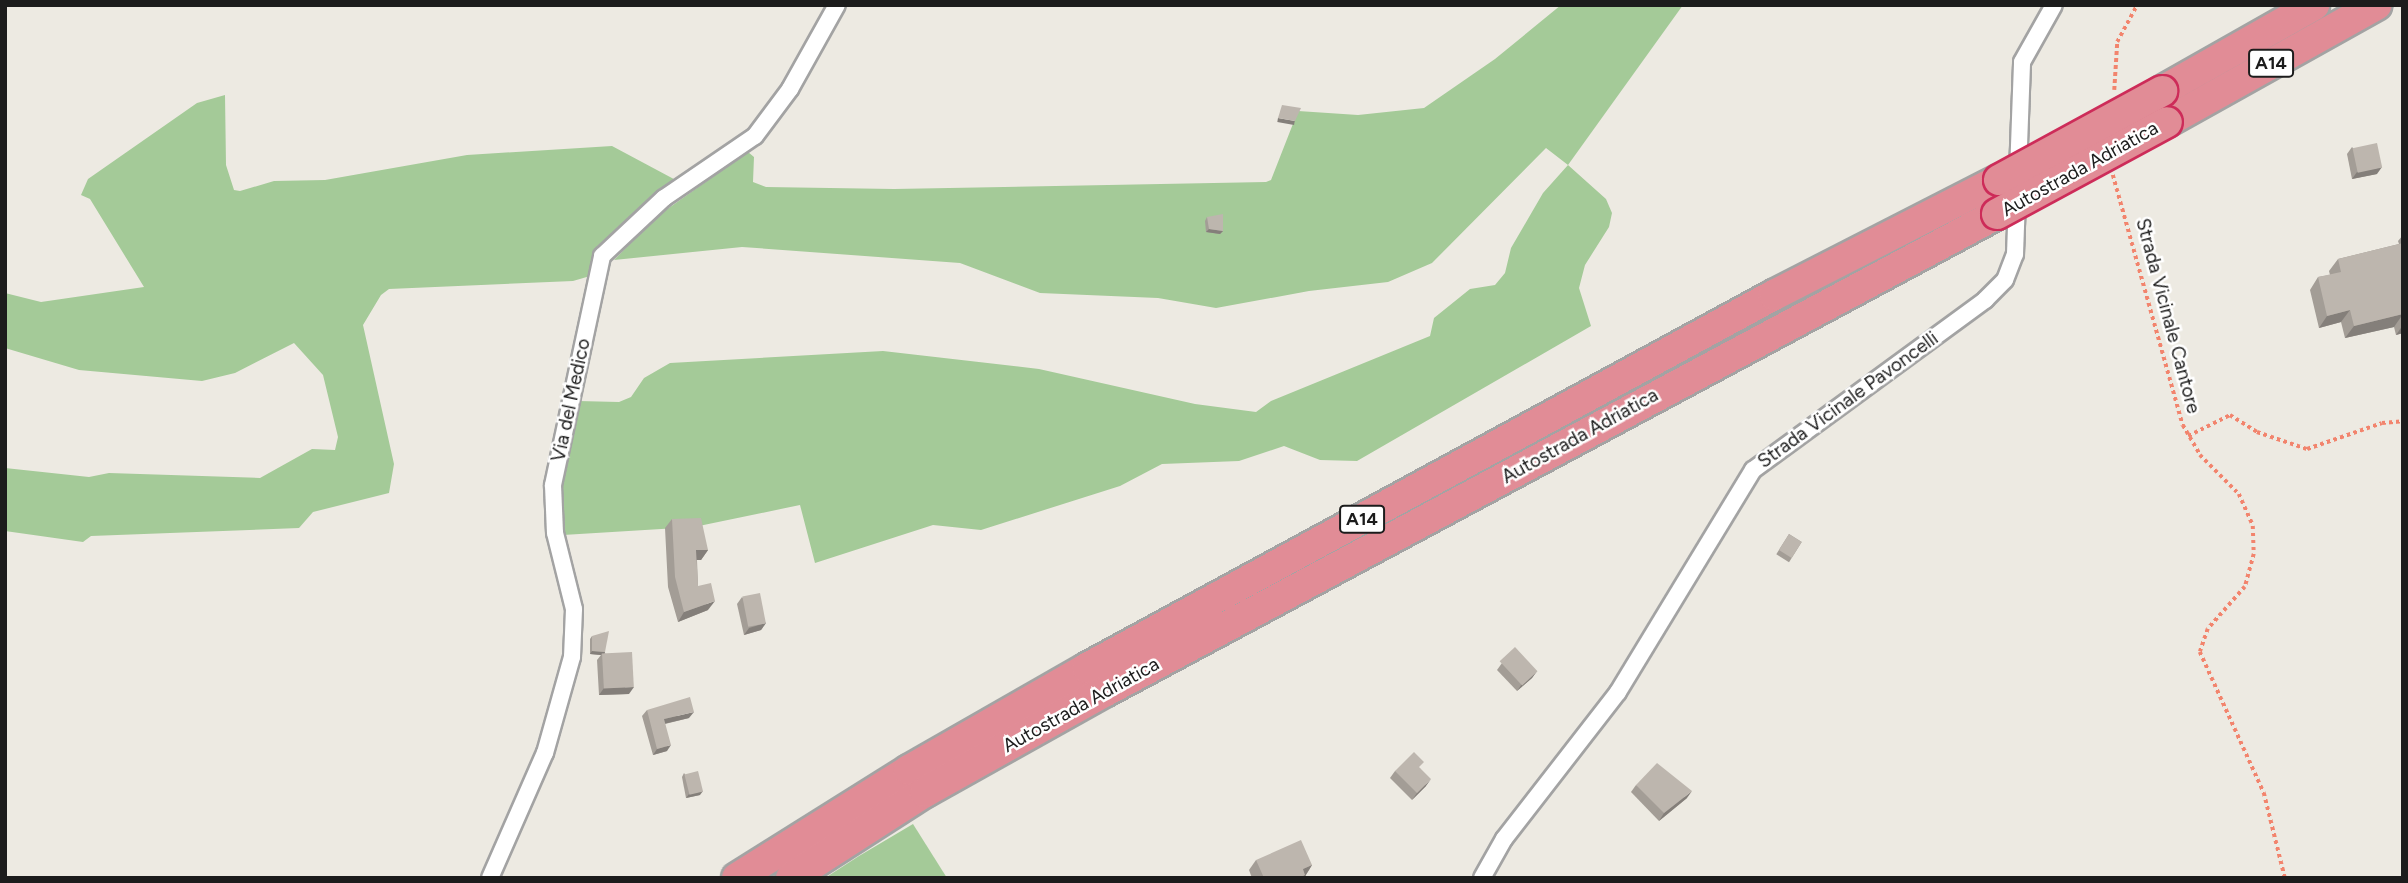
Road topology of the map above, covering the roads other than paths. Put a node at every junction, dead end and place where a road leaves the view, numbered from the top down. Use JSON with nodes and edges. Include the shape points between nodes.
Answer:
{"nodes":[{"id":1,"x":837,"y":5,"type":"edge"},
{"id":2,"x":2054,"y":5,"type":"edge"},
{"id":3,"x":2314,"y":5,"type":"edge"},
{"id":4,"x":2376,"y":5,"type":"edge"},
{"id":5,"x":489,"y":878,"type":"edge"},
{"id":6,"x":737,"y":878,"type":"edge"},
{"id":7,"x":792,"y":878,"type":"edge"},
{"id":8,"x":1482,"y":878,"type":"edge"}],
"edges":[{"from":1,"to":5,"type":"street","name":"Via del Medico","via":[[790,89],[755,136],[664,198],[602,256],[553,485],[555,533],[574,609],[572,657],[545,753]]},
{"from":2,"to":8,"type":"street","name":"Strada Vicinale Pavoncelli","via":[[2029,47],[2020,75],[2017,238],[2005,280],[1985,300],[1753,470],[1618,692],[1504,839]]},
{"from":3,"to":6,"type":"highway","name":"Autostrada Adriatica","number":"A14","bridge":true,"via":[[1998,180],[1774,295],[1099,662],[909,770]]},
{"from":4,"to":7,"type":"highway","name":"Autostrada Adriatica","number":"A14","bridge":true,"via":[[1997,214],[1106,691],[925,792]]}]}
